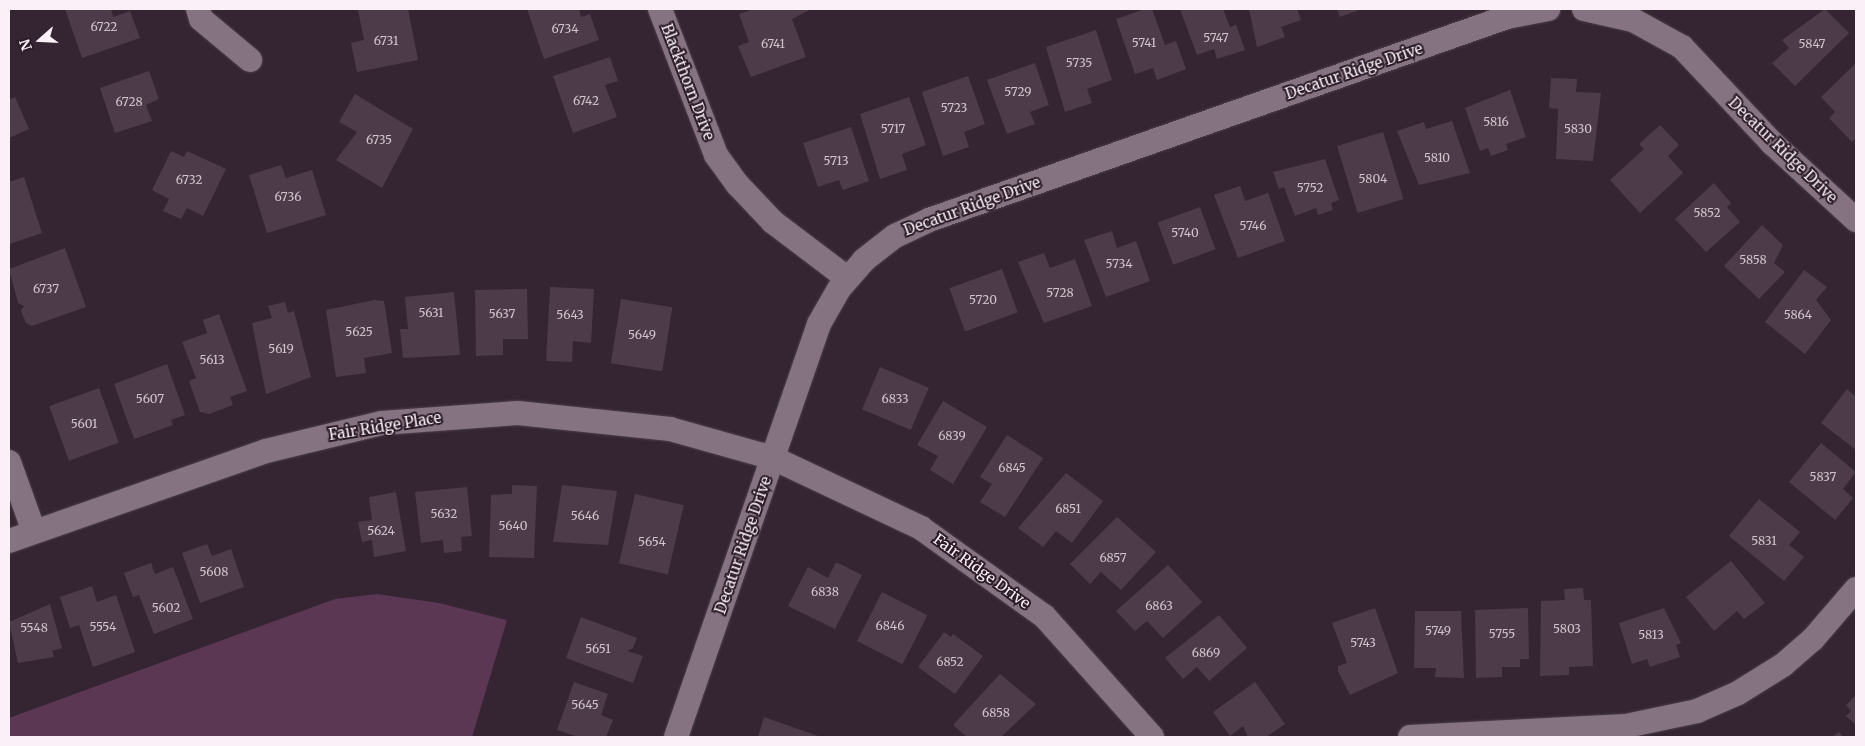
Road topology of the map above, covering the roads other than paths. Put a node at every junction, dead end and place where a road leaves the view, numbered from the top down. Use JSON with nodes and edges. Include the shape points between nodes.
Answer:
{"nodes":[{"id":1,"x":198,"y":9,"type":"edge"},
{"id":2,"x":660,"y":9,"type":"edge"},
{"id":3,"x":1548,"y":9,"type":"edge"},
{"id":4,"x":1584,"y":9,"type":"edge"},
{"id":5,"x":250,"y":60,"type":"dead end"},
{"id":6,"x":1856,"y":220,"type":"edge"},
{"id":7,"x":847,"y":278,"type":"junction"},
{"id":8,"x":773,"y":458,"type":"junction"},
{"id":9,"x":9,"y":462,"type":"edge"},
{"id":10,"x":34,"y":532,"type":"junction"},
{"id":11,"x":9,"y":541,"type":"edge"},
{"id":12,"x":1856,"y":589,"type":"edge"},
{"id":13,"x":676,"y":737,"type":"edge"},
{"id":14,"x":1152,"y":737,"type":"edge"},
{"id":15,"x":1410,"y":737,"type":"edge"}],
"edges":[{"from":1,"to":5,"type":"street","via":[[201,19]]},
{"from":2,"to":7,"type":"street","name":"Blackthorn Drive","via":[[716,155],[738,185],[773,222]]},
{"from":3,"to":7,"type":"street","name":"Decatur Ridge Drive","via":[[1507,17],[928,220],[890,239]]},
{"from":4,"to":6,"type":"street","name":"Decatur Ridge Drive","via":[[1633,20],[1682,47],[1772,143]]},
{"from":7,"to":8,"type":"street","name":"Decatur Ridge Drive","via":[[819,324]]},
{"from":8,"to":10,"type":"street","name":"Fair Ridge Place","via":[[670,429],[616,420],[518,413],[441,416],[290,444]]},
{"from":8,"to":13,"type":"street","name":"Decatur Ridge Drive"},
{"from":8,"to":14,"type":"street","name":"Fair Ridge Drive","via":[[921,528],[1044,616]]},
{"from":9,"to":10,"type":"street"},
{"from":10,"to":11,"type":"street","name":"Fair Ridge Place"},
{"from":12,"to":15,"type":"street","via":[[1813,639],[1783,665],[1738,693],[1696,711],[1626,726]]}]}
